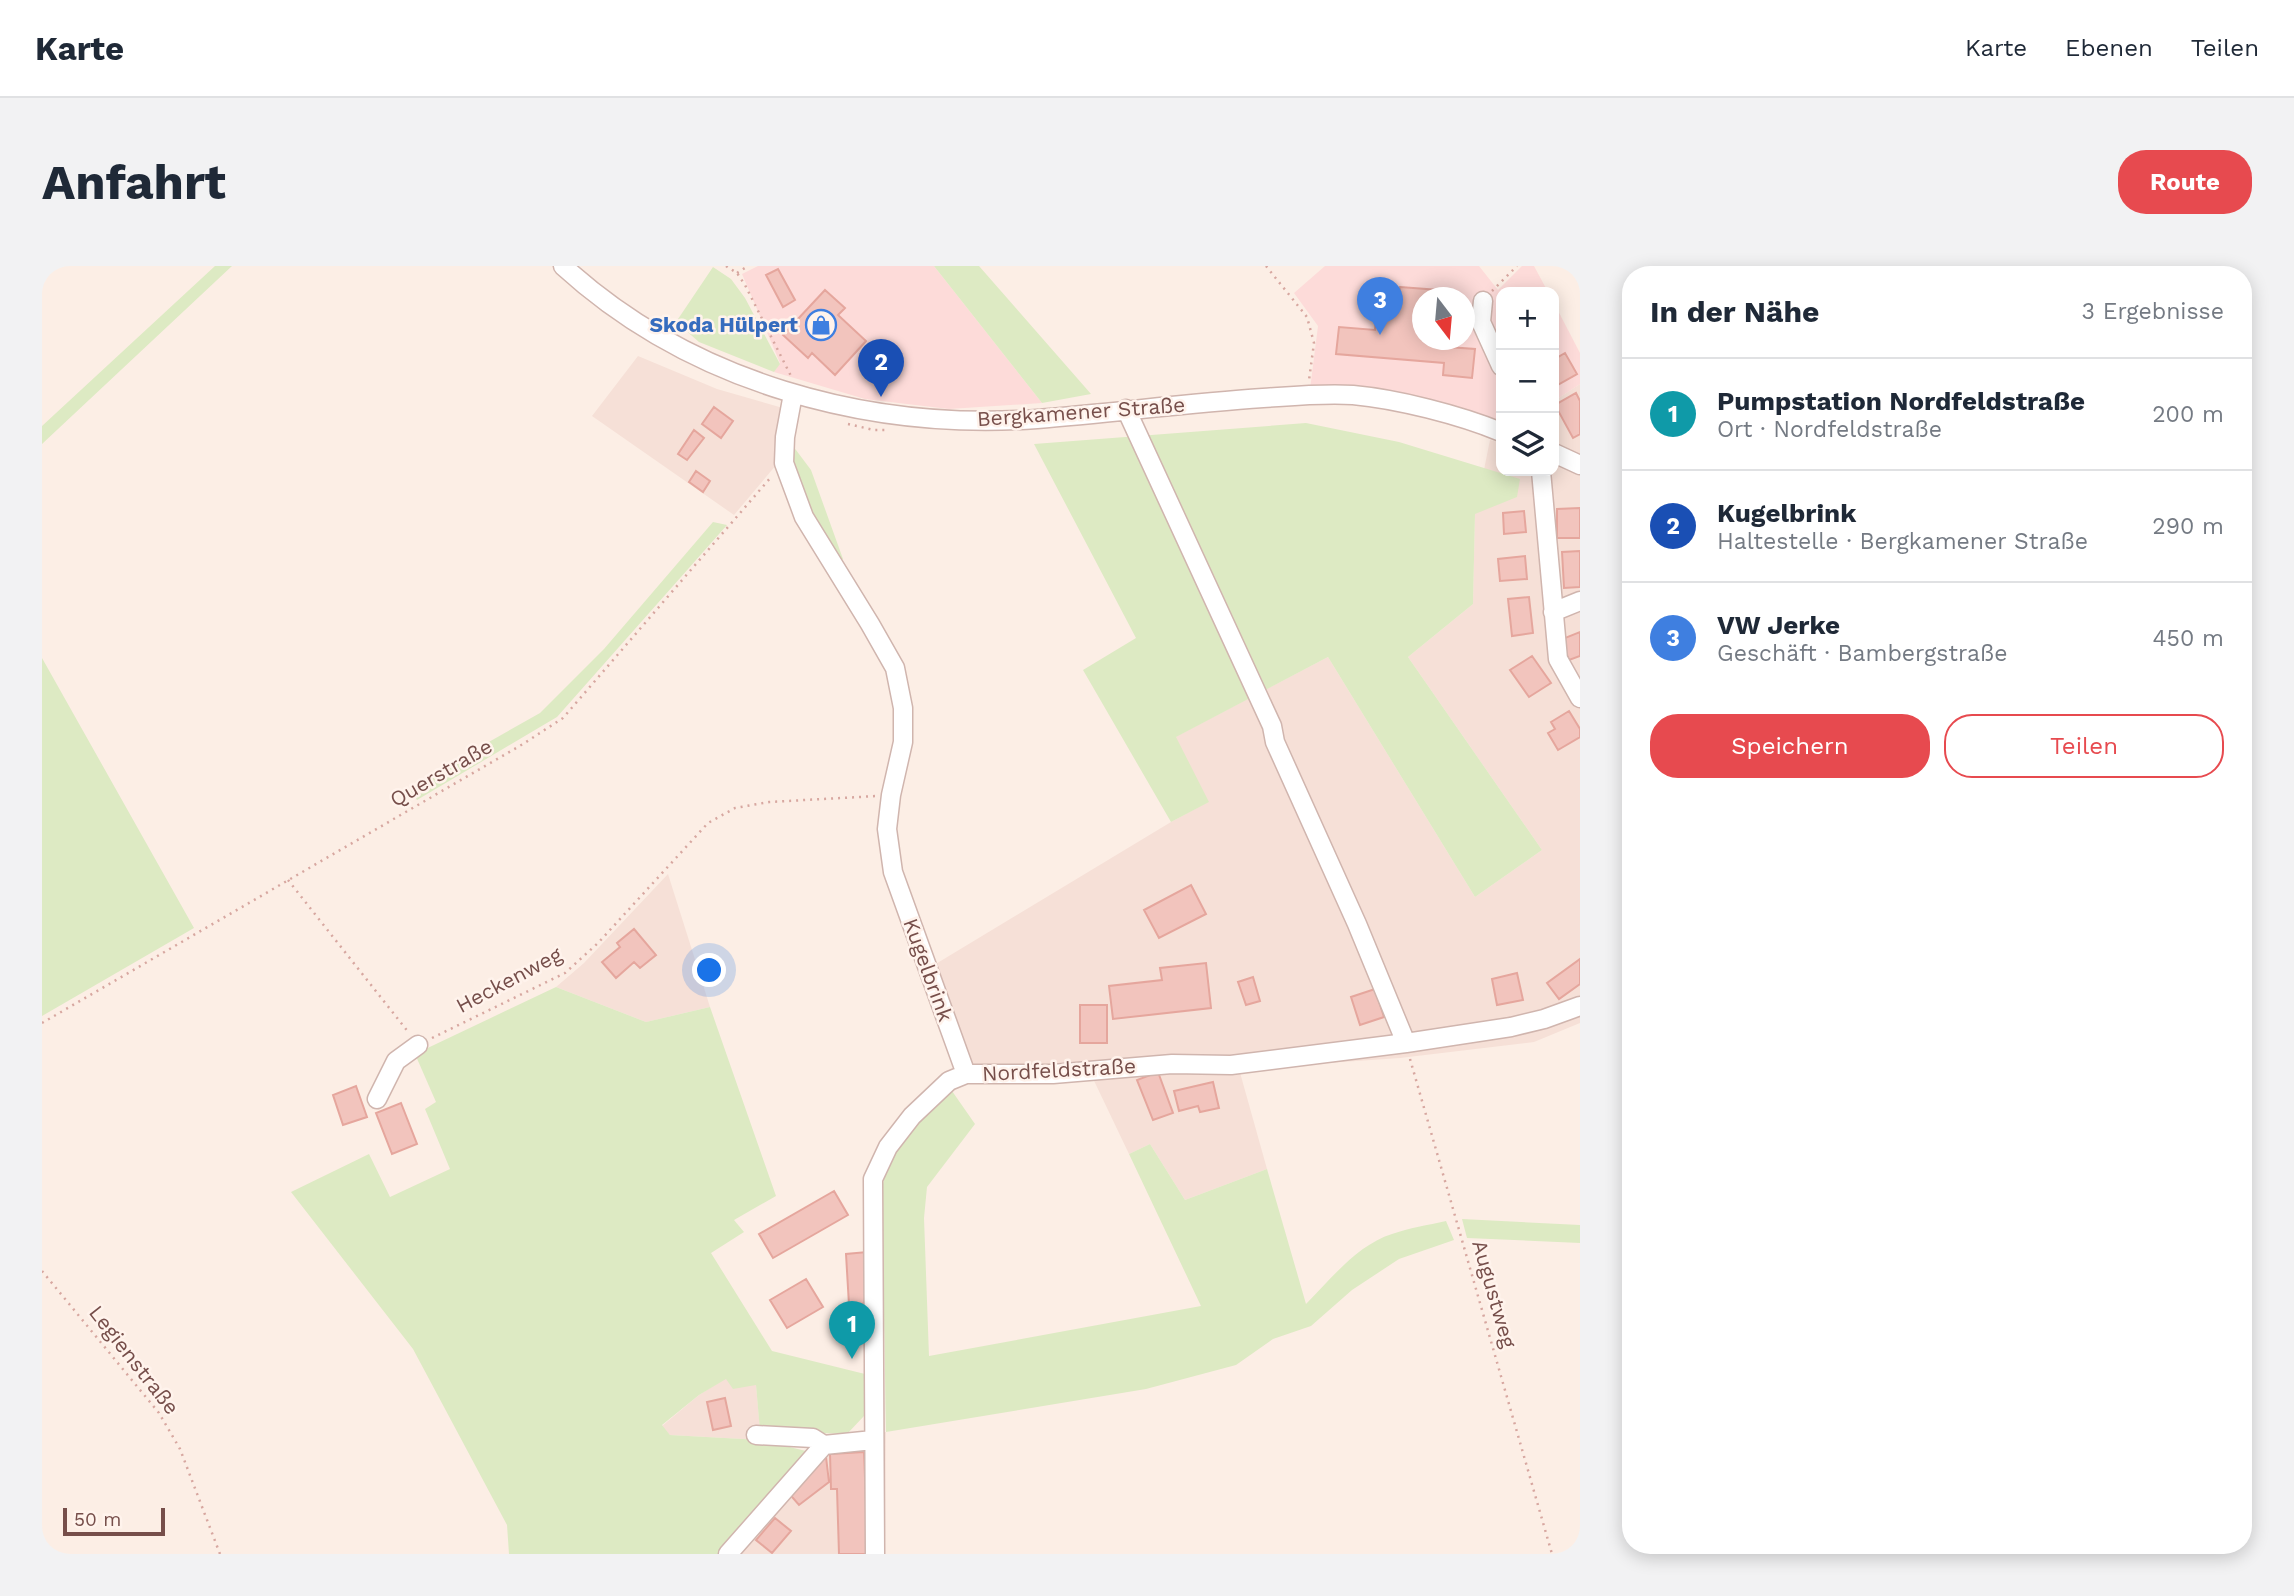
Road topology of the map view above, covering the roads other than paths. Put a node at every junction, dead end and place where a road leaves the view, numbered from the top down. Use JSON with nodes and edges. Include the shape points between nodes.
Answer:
{"nodes":[{"id":1,"x":563,"y":266,"type":"edge"},
{"id":2,"x":1483,"y":301,"type":"road end"},
{"id":3,"x":1496,"y":355,"type":"edge"},
{"id":4,"x":793,"y":394,"type":"junction"},
{"id":5,"x":1126,"y":409,"type":"junction"},
{"id":6,"x":1496,"y":430,"type":"edge"},
{"id":7,"x":1559,"y":455,"type":"edge"},
{"id":8,"x":1580,"y":465,"type":"edge"},
{"id":9,"x":1541,"y":476,"type":"edge"},
{"id":10,"x":1580,"y":601,"type":"edge"},
{"id":11,"x":1553,"y":612,"type":"junction"},
{"id":12,"x":1580,"y":698,"type":"edge"},
{"id":13,"x":1580,"y":1006,"type":"edge"},
{"id":14,"x":1406,"y":1043,"type":"junction"},
{"id":15,"x":418,"y":1045,"type":"road end"},
{"id":16,"x":966,"y":1074,"type":"junction"},
{"id":17,"x":377,"y":1099,"type":"dead end"},
{"id":18,"x":756,"y":1436,"type":"dead end"},
{"id":19,"x":873,"y":1440,"type":"junction"},
{"id":20,"x":824,"y":1445,"type":"junction"},
{"id":21,"x":728,"y":1554,"type":"edge"},
{"id":22,"x":875,"y":1554,"type":"edge"}],
"edges":[{"from":1,"to":4,"type":"street","name":"Bergkamener Straße","via":[[625,315],[676,346]]},
{"from":2,"to":3,"type":"street","via":[[1481,322]]},
{"from":4,"to":5,"type":"street","name":"Bergkamener Straße","via":[[874,413],[948,420],[1037,419]]},
{"from":4,"to":16,"type":"street","name":"Kugelbrink","via":[[784,463],[804,517],[895,668],[903,708],[903,742],[887,829],[893,872]]},
{"from":5,"to":6,"type":"street","name":"Bergkamener Straße","via":[[1353,395]]},
{"from":5,"to":14,"type":"street","via":[[1272,726]]},
{"from":7,"to":8,"type":"street"},
{"from":9,"to":11,"type":"street"},
{"from":10,"to":11,"type":"street"},
{"from":11,"to":12,"type":"street","via":[[1558,659]]},
{"from":13,"to":14,"type":"street","name":"Nordfeldstraße","via":[[1511,1027]]},
{"from":14,"to":16,"type":"street","name":"Nordfeldstraße","via":[[1231,1065]]},
{"from":15,"to":17,"type":"street","via":[[396,1060]]},
{"from":16,"to":19,"type":"street","name":"Nordfeldstraße","via":[[949,1081],[912,1116],[888,1147],[873,1179]]},
{"from":18,"to":20,"type":"street","via":[[813,1437]]},
{"from":19,"to":20,"type":"street"},
{"from":19,"to":22,"type":"street","name":"Nordfeldstraße"},
{"from":20,"to":21,"type":"street"}]}
